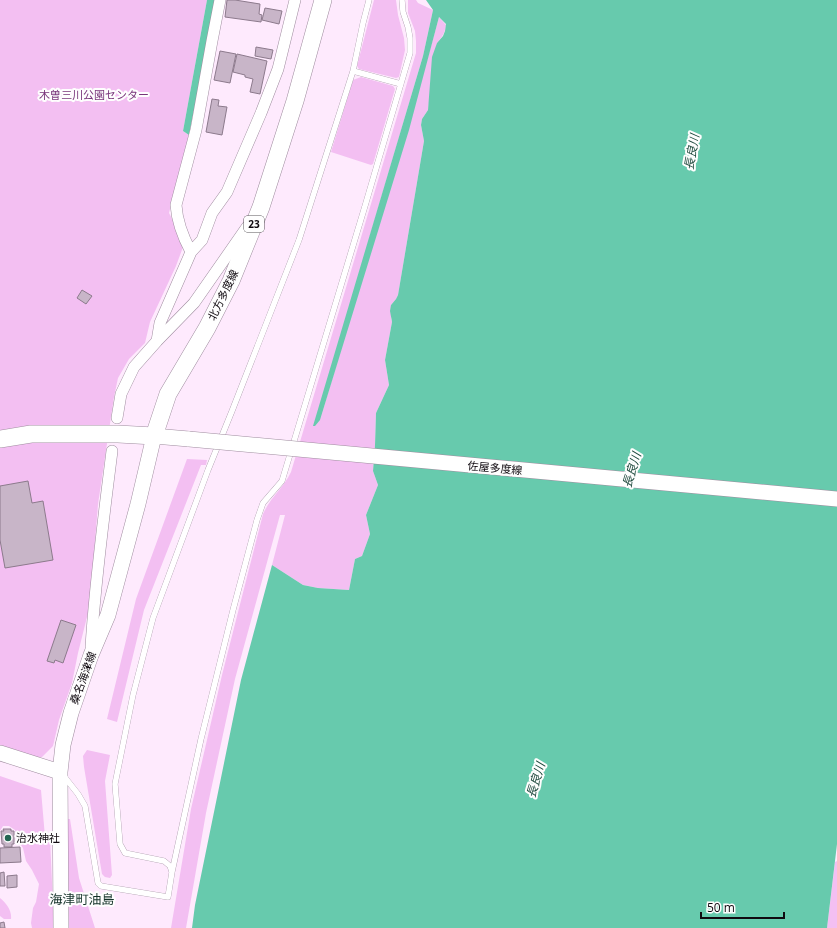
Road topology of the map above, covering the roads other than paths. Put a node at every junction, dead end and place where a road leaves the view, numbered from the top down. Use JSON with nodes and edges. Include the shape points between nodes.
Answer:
{"nodes":[{"id":1,"x":220,"y":0,"type":"edge"},
{"id":2,"x":295,"y":0,"type":"edge"},
{"id":3,"x":323,"y":0,"type":"edge"},
{"id":4,"x":369,"y":0,"type":"edge"},
{"id":5,"x":402,"y":0,"type":"edge"},
{"id":6,"x":352,"y":71,"type":"junction"},
{"id":7,"x":401,"y":84,"type":"junction"},
{"id":8,"x":261,"y":207,"type":"junction"},
{"id":9,"x":191,"y":252,"type":"junction"},
{"id":10,"x":157,"y":341,"type":"junction"},
{"id":11,"x":116,"y":418,"type":"dead end"},
{"id":12,"x":154,"y":436,"type":"junction"},
{"id":13,"x":0,"y":439,"type":"edge"},
{"id":14,"x":112,"y":451,"type":"dead end"},
{"id":15,"x":837,"y":499,"type":"edge"},
{"id":16,"x":91,"y":655,"type":"junction"},
{"id":17,"x":0,"y":753,"type":"edge"},
{"id":18,"x":60,"y":772,"type":"junction"},
{"id":19,"x":172,"y":872,"type":"junction"},
{"id":20,"x":61,"y":928,"type":"edge"}],
"edges":[{"from":1,"to":9,"type":"street","via":[[196,130],[176,205],[177,215]]},
{"from":2,"to":9,"type":"street","via":[[278,69],[261,113],[227,192],[212,213],[202,240]]},
{"from":3,"to":8,"type":"main road","name":"北方多度線","number":"23","via":[[295,101]]},
{"from":4,"to":6,"type":"lane"},
{"from":5,"to":7,"type":"lane","via":[[410,38],[410,53]]},
{"from":6,"to":7,"type":"lane"},
{"from":6,"to":19,"type":"lane","via":[[299,240],[206,475],[153,618],[133,695],[115,784],[120,844],[125,853],[164,861]]},
{"from":7,"to":19,"type":"lane","via":[[282,481],[263,503],[257,520],[232,610]]},
{"from":8,"to":10,"type":"street","via":[[194,303]]},
{"from":8,"to":12,"type":"main road","name":"北方多度線","number":"23","via":[[231,281],[168,394]]},
{"from":9,"to":10,"type":"street","via":[[160,323]]},
{"from":10,"to":11,"type":"street","via":[[134,367],[121,394]]},
{"from":12,"to":13,"type":"main road","via":[[31,434]]},
{"from":12,"to":15,"type":"main road","name":"佐屋多度線","bridge":true},
{"from":12,"to":16,"type":"main road","name":"桑名海津線","via":[[108,615]]},
{"from":14,"to":16,"type":"street","via":[[97,577]]},
{"from":16,"to":18,"type":"main road","name":"桑名海津線","via":[[71,713]]},
{"from":17,"to":18,"type":"main road"},
{"from":18,"to":19,"type":"lane","via":[[85,806],[98,883],[101,886],[168,897]]},
{"from":18,"to":20,"type":"main road","name":"桑名海津線"}]}
